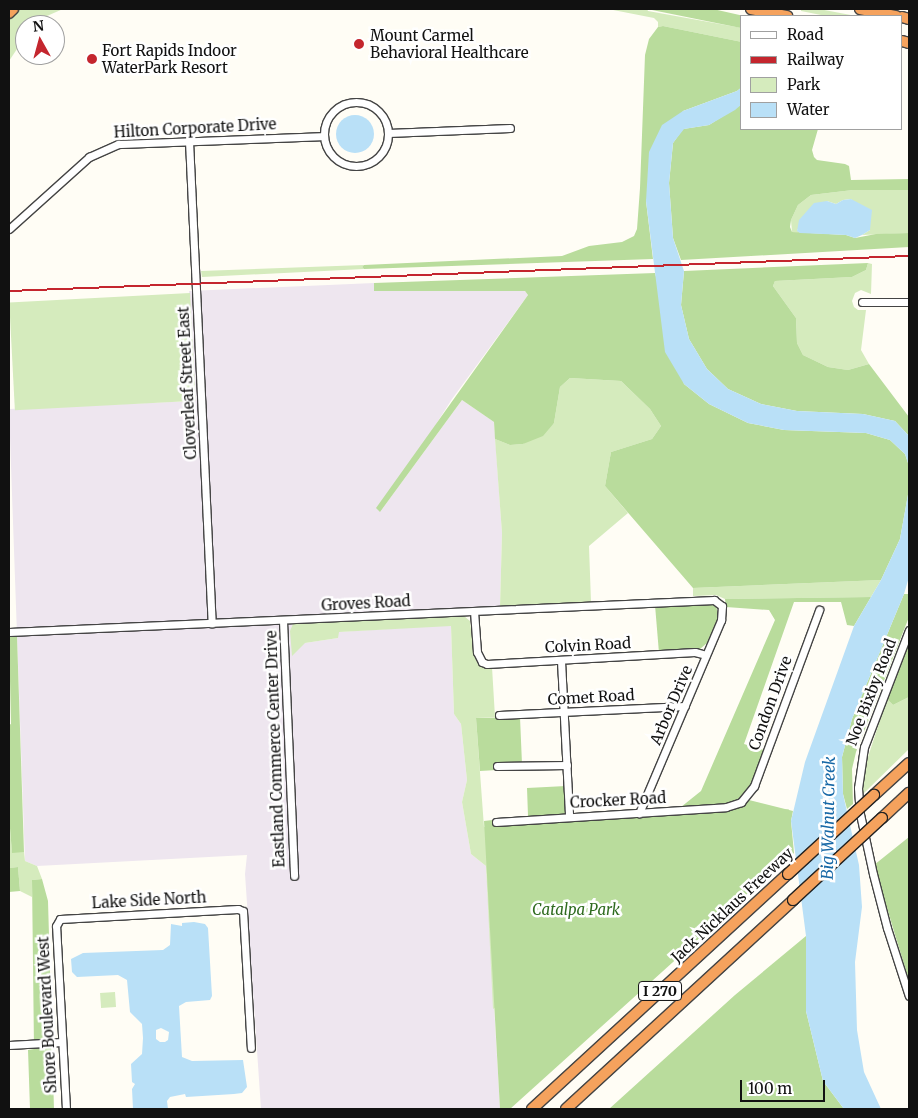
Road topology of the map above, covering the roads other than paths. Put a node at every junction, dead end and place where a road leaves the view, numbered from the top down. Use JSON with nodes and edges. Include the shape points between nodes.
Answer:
{"nodes":[{"id":1,"x":13,"y":9,"type":"edge"},
{"id":2,"x":751,"y":9,"type":"edge"},
{"id":3,"x":860,"y":9,"type":"edge"},
{"id":4,"x":9,"y":13,"type":"edge"},
{"id":5,"x":782,"y":15,"type":"edge"},
{"id":6,"x":891,"y":15,"type":"edge"},
{"id":7,"x":510,"y":128,"type":"dead end"},
{"id":8,"x":388,"y":133,"type":"junction"},
{"id":9,"x":323,"y":136,"type":"junction"},
{"id":10,"x":189,"y":141,"type":"junction"},
{"id":11,"x":9,"y":229,"type":"edge"},
{"id":12,"x":862,"y":302,"type":"dead end"},
{"id":13,"x":909,"y":302,"type":"edge"},
{"id":14,"x":722,"y":606,"type":"joint"},
{"id":15,"x":819,"y":610,"type":"dead end"},
{"id":16,"x":474,"y":611,"type":"junction"},
{"id":17,"x":284,"y":621,"type":"junction"},
{"id":18,"x":212,"y":623,"type":"junction"},
{"id":19,"x":909,"y":630,"type":"edge"},
{"id":20,"x":9,"y":632,"type":"edge"},
{"id":21,"x":706,"y":655,"type":"junction"},
{"id":22,"x":561,"y":661,"type":"junction"},
{"id":23,"x":685,"y":706,"type":"junction"},
{"id":24,"x":564,"y":712,"type":"junction"},
{"id":25,"x":499,"y":715,"type":"dead end"},
{"id":26,"x":909,"y":763,"type":"edge"},
{"id":27,"x":567,"y":765,"type":"junction"},
{"id":28,"x":497,"y":766,"type":"dead end"},
{"id":29,"x":909,"y":793,"type":"edge"},
{"id":30,"x":742,"y":802,"type":"joint"},
{"id":31,"x":639,"y":813,"type":"junction"},
{"id":32,"x":569,"y":816,"type":"junction"},
{"id":33,"x":496,"y":822,"type":"dead end"},
{"id":34,"x":294,"y":876,"type":"dead end"},
{"id":35,"x":57,"y":920,"type":"joint"},
{"id":36,"x":909,"y":996,"type":"edge"},
{"id":37,"x":62,"y":1042,"type":"junction"},
{"id":38,"x":9,"y":1045,"type":"edge"},
{"id":39,"x":251,"y":1048,"type":"dead end"},
{"id":40,"x":66,"y":1109,"type":"edge"},
{"id":41,"x":532,"y":1109,"type":"edge"},
{"id":42,"x":566,"y":1109,"type":"edge"}],
"edges":[{"from":1,"to":4,"type":"highway"},
{"from":2,"to":5,"type":"highway"},
{"from":3,"to":6,"type":"highway"},
{"from":7,"to":8,"type":"street"},
{"from":8,"to":9,"type":"street","via":[[380,156],[361,166],[341,163],[332,156]]},
{"from":8,"to":9,"type":"street","via":[[381,114],[374,107],[355,102],[336,109],[329,116]]},
{"from":9,"to":10,"type":"street","name":"Hilton Corporate Drive"},
{"from":10,"to":11,"type":"street","name":"Hilton Corporate Drive","via":[[118,144],[106,148],[89,157]]},
{"from":10,"to":18,"type":"street","name":"Cloverleaf Street East"},
{"from":12,"to":13,"type":"street"},
{"from":14,"to":16,"type":"street","name":"Groves Road","via":[[710,599]]},
{"from":14,"to":21,"type":"street","name":"Arbor Drive","via":[[721,620]]},
{"from":15,"to":30,"type":"street","name":"Condon Drive","via":[[754,786]]},
{"from":16,"to":17,"type":"street","name":"Groves Road"},
{"from":16,"to":22,"type":"street","name":"Colvin Road","via":[[476,652],[482,662]]},
{"from":17,"to":18,"type":"street","name":"Groves Road"},
{"from":17,"to":34,"type":"street","name":"Eastland Commerce Center Drive"},
{"from":18,"to":20,"type":"street","name":"Groves Road"},
{"from":19,"to":36,"type":"street","name":"Noe Bixby Road","via":[[864,747],[858,788],[873,874]]},
{"from":21,"to":22,"type":"street","name":"Colvin Road","via":[[695,652]]},
{"from":21,"to":23,"type":"street","name":"Arbor Drive"},
{"from":22,"to":24,"type":"street"},
{"from":23,"to":24,"type":"street","name":"Comet Road"},
{"from":23,"to":31,"type":"street","name":"Arbor Drive"},
{"from":24,"to":25,"type":"street","name":"Comet Road"},
{"from":24,"to":27,"type":"street"},
{"from":26,"to":41,"type":"highway","name":"Jack Nicklaus Freeway","number":"I 270","bridge":true},
{"from":27,"to":28,"type":"street"},
{"from":27,"to":32,"type":"street"},
{"from":29,"to":42,"type":"highway","number":"I 270","bridge":true},
{"from":30,"to":31,"type":"street","name":"Crocker Road","via":[[726,807]]},
{"from":31,"to":32,"type":"street","name":"Crocker Road"},
{"from":32,"to":33,"type":"street","name":"Crocker Road"},
{"from":35,"to":37,"type":"street","name":"Shore Boulevard West"},
{"from":35,"to":39,"type":"street","name":"Lake Side North","via":[[243,911]]},
{"from":37,"to":38,"type":"street"},
{"from":37,"to":40,"type":"street","name":"Shore Boulevard West"}]}
